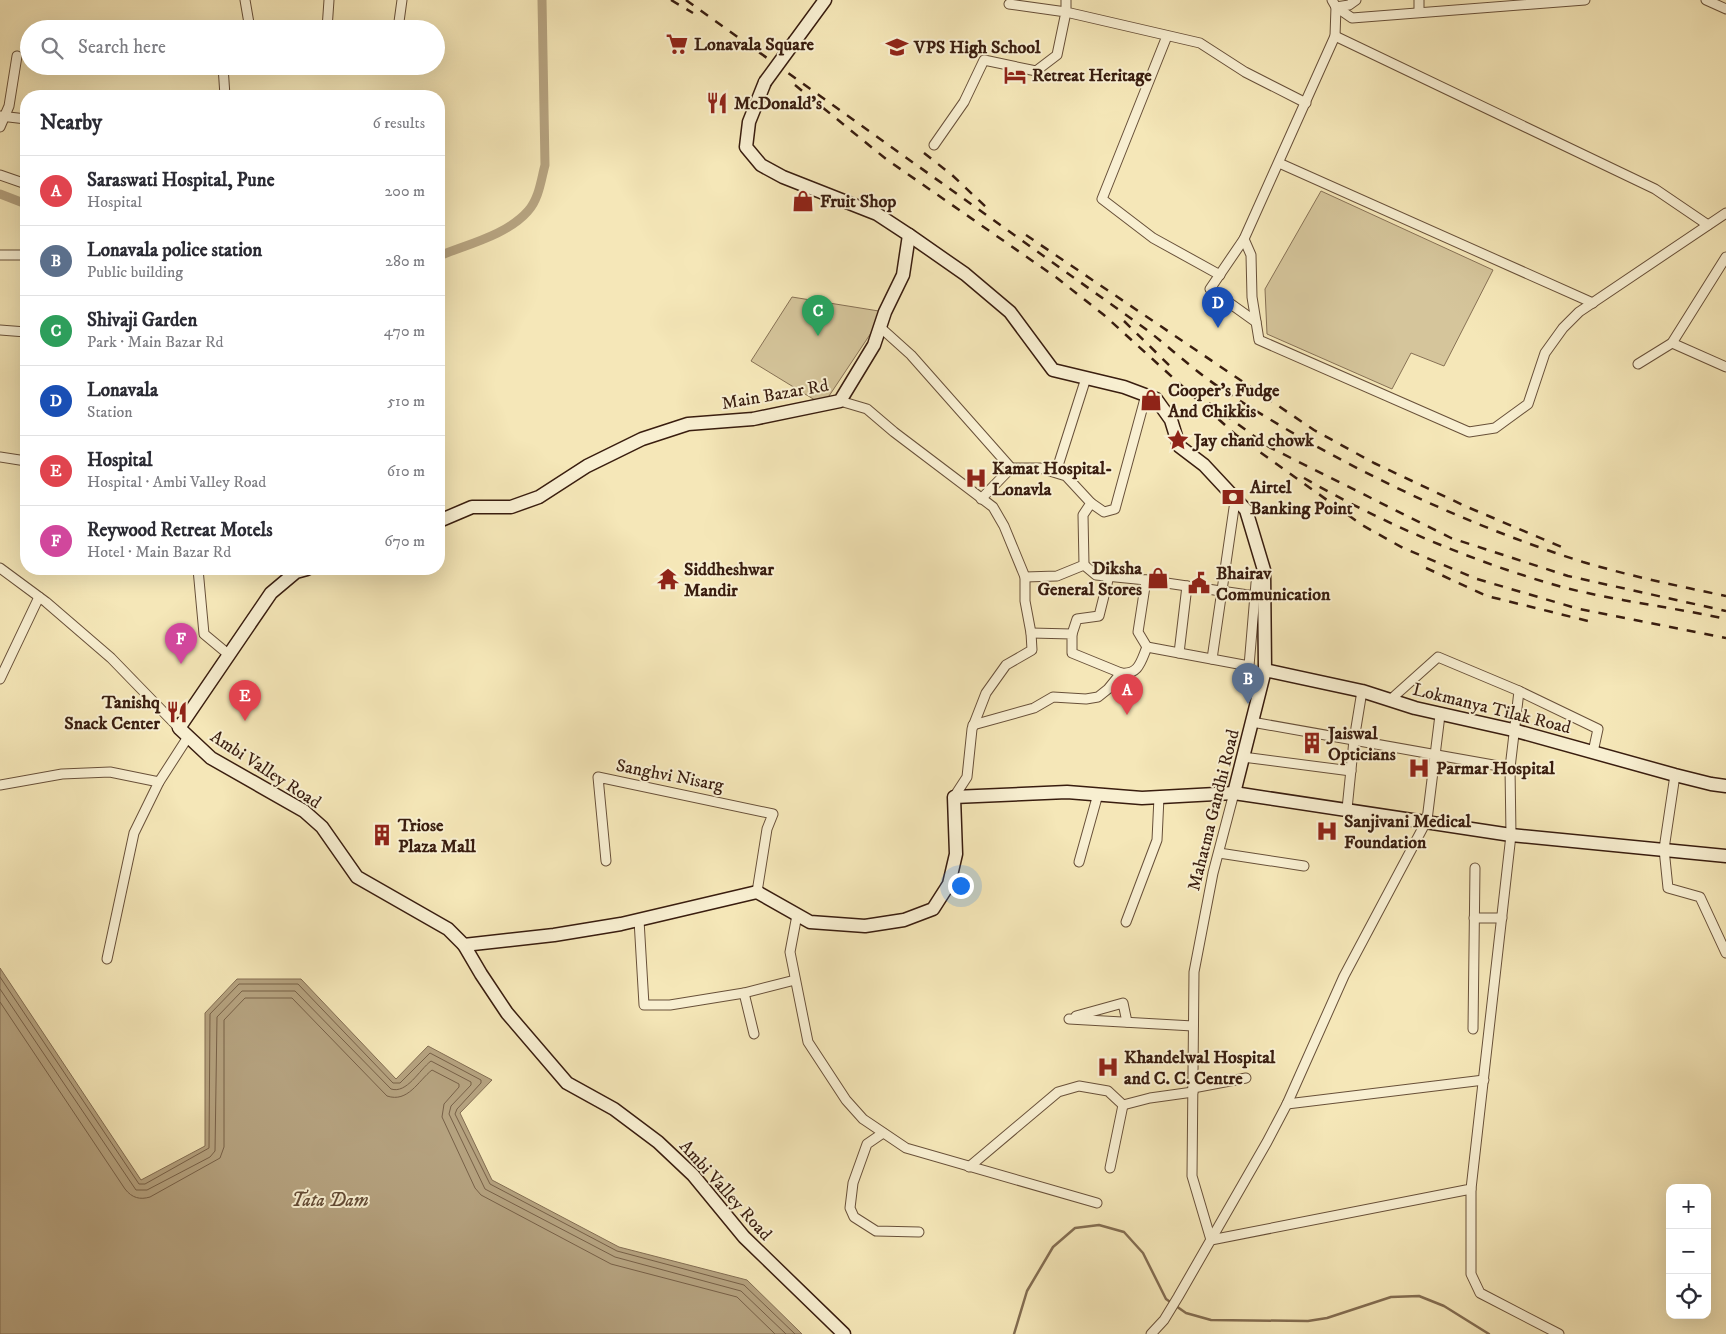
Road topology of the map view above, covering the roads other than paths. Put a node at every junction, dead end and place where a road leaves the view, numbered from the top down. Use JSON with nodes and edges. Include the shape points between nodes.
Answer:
{"nodes":[{"id":1,"x":245,"y":0,"type":"edge"},
{"id":2,"x":328,"y":0,"type":"edge"},
{"id":3,"x":402,"y":0,"type":"edge"},
{"id":4,"x":825,"y":0,"type":"edge"},
{"id":5,"x":1066,"y":0,"type":"edge"},
{"id":6,"x":1356,"y":0,"type":"edge"},
{"id":7,"x":1419,"y":0,"type":"edge"},
{"id":8,"x":1585,"y":0,"type":"edge"},
{"id":9,"x":1706,"y":0,"type":"edge"},
{"id":10,"x":1009,"y":4,"type":"dead end"},
{"id":11,"x":1334,"y":4,"type":"edge"},
{"id":12,"x":1726,"y":9,"type":"edge"},
{"id":13,"x":1066,"y":12,"type":"junction"},
{"id":14,"x":1419,"y":12,"type":"junction"},
{"id":15,"x":248,"y":20,"type":"edge"},
{"id":16,"x":327,"y":20,"type":"edge"},
{"id":17,"x":399,"y":20,"type":"edge"},
{"id":18,"x":1167,"y":36,"type":"junction"},
{"id":19,"x":1335,"y":36,"type":"junction"},
{"id":20,"x":17,"y":56,"type":"dead end"},
{"id":21,"x":224,"y":75,"type":"edge"},
{"id":22,"x":225,"y":90,"type":"edge"},
{"id":23,"x":1306,"y":103,"type":"junction"},
{"id":24,"x":2,"y":116,"type":"edge"},
{"id":25,"x":20,"y":118,"type":"edge"},
{"id":26,"x":0,"y":127,"type":"edge"},
{"id":27,"x":934,"y":145,"type":"dead end"},
{"id":28,"x":1279,"y":163,"type":"junction"},
{"id":29,"x":0,"y":175,"type":"edge"},
{"id":30,"x":20,"y":182,"type":"edge"},
{"id":31,"x":1726,"y":213,"type":"edge"},
{"id":32,"x":1708,"y":225,"type":"junction"},
{"id":33,"x":908,"y":235,"type":"junction"},
{"id":34,"x":1244,"y":239,"type":"junction"},
{"id":35,"x":0,"y":255,"type":"edge"},
{"id":36,"x":20,"y":255,"type":"dead end"},
{"id":37,"x":1726,"y":257,"type":"edge"},
{"id":38,"x":1220,"y":274,"type":"junction"},
{"id":39,"x":1594,"y":303,"type":"junction"},
{"id":40,"x":1256,"y":322,"type":"junction"},
{"id":41,"x":881,"y":328,"type":"junction"},
{"id":42,"x":0,"y":330,"type":"edge"},
{"id":43,"x":20,"y":332,"type":"edge"},
{"id":44,"x":1672,"y":343,"type":"junction"},
{"id":45,"x":1638,"y":364,"type":"dead end"},
{"id":46,"x":1726,"y":367,"type":"edge"},
{"id":47,"x":1086,"y":378,"type":"junction"},
{"id":48,"x":1146,"y":395,"type":"junction"},
{"id":49,"x":840,"y":401,"type":"junction"},
{"id":50,"x":0,"y":457,"type":"edge"},
{"id":51,"x":20,"y":460,"type":"edge"},
{"id":52,"x":1011,"y":468,"type":"junction"},
{"id":53,"x":1056,"y":472,"type":"junction"},
{"id":54,"x":981,"y":499,"type":"junction"},
{"id":55,"x":1235,"y":501,"type":"junction"},
{"id":56,"x":1091,"y":503,"type":"junction"},
{"id":57,"x":445,"y":519,"type":"edge"},
{"id":58,"x":1084,"y":566,"type":"junction"},
{"id":59,"x":0,"y":568,"type":"edge"},
{"id":60,"x":1264,"y":570,"type":"junction"},
{"id":61,"x":199,"y":575,"type":"edge"},
{"id":62,"x":292,"y":575,"type":"edge"},
{"id":63,"x":1109,"y":576,"type":"junction"},
{"id":64,"x":1025,"y":577,"type":"junction"},
{"id":65,"x":1146,"y":580,"type":"junction"},
{"id":66,"x":1187,"y":586,"type":"junction"},
{"id":67,"x":1220,"y":592,"type":"junction"},
{"id":68,"x":1255,"y":596,"type":"junction"},
{"id":69,"x":39,"y":597,"type":"junction"},
{"id":70,"x":1031,"y":632,"type":"junction"},
{"id":71,"x":1072,"y":634,"type":"junction"},
{"id":72,"x":1147,"y":647,"type":"junction"},
{"id":73,"x":1179,"y":653,"type":"junction"},
{"id":74,"x":228,"y":654,"type":"junction"},
{"id":75,"x":1212,"y":659,"type":"junction"},
{"id":76,"x":1249,"y":666,"type":"junction"},
{"id":77,"x":1265,"y":670,"type":"junction"},
{"id":78,"x":1121,"y":673,"type":"junction"},
{"id":79,"x":0,"y":679,"type":"edge"},
{"id":80,"x":1362,"y":691,"type":"junction"},
{"id":81,"x":1518,"y":691,"type":"junction"},
{"id":82,"x":1390,"y":700,"type":"junction"},
{"id":83,"x":1440,"y":715,"type":"junction"},
{"id":84,"x":1252,"y":722,"type":"junction"},
{"id":85,"x":973,"y":725,"type":"junction"},
{"id":86,"x":1513,"y":730,"type":"junction"},
{"id":87,"x":183,"y":733,"type":"junction"},
{"id":88,"x":1354,"y":740,"type":"junction"},
{"id":89,"x":1593,"y":752,"type":"junction"},
{"id":90,"x":1435,"y":754,"type":"junction"},
{"id":91,"x":1243,"y":757,"type":"junction"},
{"id":92,"x":1510,"y":768,"type":"junction"},
{"id":93,"x":1351,"y":771,"type":"junction"},
{"id":94,"x":1675,"y":775,"type":"junction"},
{"id":95,"x":159,"y":782,"type":"junction"},
{"id":96,"x":0,"y":785,"type":"edge"},
{"id":97,"x":1726,"y":786,"type":"edge"},
{"id":98,"x":1234,"y":793,"type":"junction"},
{"id":99,"x":1098,"y":794,"type":"junction"},
{"id":100,"x":954,"y":797,"type":"junction"},
{"id":101,"x":1159,"y":797,"type":"junction"},
{"id":102,"x":1347,"y":809,"type":"junction"},
{"id":103,"x":1427,"y":820,"type":"junction"},
{"id":104,"x":1511,"y":835,"type":"junction"},
{"id":105,"x":1664,"y":849,"type":"junction"},
{"id":106,"x":1219,"y":853,"type":"junction"},
{"id":107,"x":1726,"y":856,"type":"edge"},
{"id":108,"x":606,"y":861,"type":"dead end"},
{"id":109,"x":1079,"y":862,"type":"dead end"},
{"id":110,"x":1304,"y":866,"type":"dead end"},
{"id":111,"x":1475,"y":868,"type":"dead end"},
{"id":112,"x":757,"y":892,"type":"junction"},
{"id":113,"x":797,"y":915,"type":"junction"},
{"id":114,"x":1474,"y":918,"type":"junction"},
{"id":115,"x":1502,"y":918,"type":"junction"},
{"id":116,"x":639,"y":920,"type":"junction"},
{"id":117,"x":1126,"y":922,"type":"dead end"},
{"id":118,"x":464,"y":945,"type":"junction"},
{"id":119,"x":1726,"y":953,"type":"edge"},
{"id":120,"x":107,"y":959,"type":"dead end"},
{"id":121,"x":795,"y":980,"type":"junction"},
{"id":122,"x":744,"y":993,"type":"junction"},
{"id":123,"x":1126,"y":1022,"type":"junction"},
{"id":124,"x":1193,"y":1026,"type":"junction"},
{"id":125,"x":1473,"y":1029,"type":"dead end"},
{"id":126,"x":754,"y":1034,"type":"dead end"},
{"id":127,"x":1246,"y":1078,"type":"dead end"},
{"id":128,"x":1484,"y":1080,"type":"junction"},
{"id":129,"x":1193,"y":1090,"type":"junction"},
{"id":130,"x":1287,"y":1104,"type":"junction"},
{"id":131,"x":1122,"y":1105,"type":"junction"},
{"id":132,"x":883,"y":1133,"type":"junction"},
{"id":133,"x":969,"y":1167,"type":"junction"},
{"id":134,"x":1110,"y":1168,"type":"dead end"},
{"id":135,"x":1471,"y":1189,"type":"junction"},
{"id":136,"x":1097,"y":1203,"type":"dead end"},
{"id":137,"x":919,"y":1232,"type":"dead end"},
{"id":138,"x":1211,"y":1240,"type":"junction"},
{"id":139,"x":844,"y":1334,"type":"edge"},
{"id":140,"x":1151,"y":1334,"type":"edge"},
{"id":141,"x":1559,"y":1334,"type":"edge"}],
"edges":[{"from":1,"to":15,"type":"street"},
{"from":2,"to":16,"type":"street"},
{"from":3,"to":17,"type":"street"},
{"from":4,"to":33,"type":"main road","bridge":true,"via":[[765,82],[749,122],[746,147],[761,165],[783,177],[877,214]]},
{"from":5,"to":13,"type":"street"},
{"from":6,"to":11,"type":"street","via":[[1349,5]]},
{"from":7,"to":14,"type":"street"},
{"from":8,"to":14,"type":"street"},
{"from":9,"to":12,"type":"street"},
{"from":10,"to":13,"type":"street"},
{"from":11,"to":14,"type":"street","via":[[1352,18]]},
{"from":11,"to":19,"type":"street"},
{"from":13,"to":18,"type":"street"},
{"from":13,"to":27,"type":"street","via":[[1057,55],[1036,71],[984,60],[964,102]]},
{"from":18,"to":23,"type":"street","via":[[1200,43],[1245,72]]},
{"from":18,"to":38,"type":"street","via":[[1102,199],[1153,238]]},
{"from":19,"to":23,"type":"street"},
{"from":19,"to":32,"type":"street","via":[[1655,189]]},
{"from":20,"to":24,"type":"street","via":[[9,106]]},
{"from":21,"to":22,"type":"street"},
{"from":23,"to":28,"type":"street"},
{"from":24,"to":25,"type":"street"},
{"from":24,"to":26,"type":"street"},
{"from":28,"to":34,"type":"street"},
{"from":28,"to":39,"type":"street"},
{"from":29,"to":30,"type":"street"},
{"from":31,"to":32,"type":"street"},
{"from":32,"to":39,"type":"street"},
{"from":33,"to":41,"type":"main road","name":"Main Bazar Rd","via":[[903,275]]},
{"from":33,"to":47,"type":"main road","name":"Mahatma Gandhi Road","via":[[965,274],[1010,312],[1053,370]]},
{"from":34,"to":38,"type":"street"},
{"from":34,"to":40,"type":"street","via":[[1251,255]]},
{"from":35,"to":36,"type":"street"},
{"from":37,"to":44,"type":"street"},
{"from":38,"to":40,"type":"street","via":[[1210,289]]},
{"from":39,"to":40,"type":"street","via":[[1563,328],[1545,353],[1528,404],[1495,428],[1469,432],[1259,340]]},
{"from":41,"to":49,"type":"main road","name":"Main Bazar Rd"},
{"from":41,"to":52,"type":"street","via":[[911,355]]},
{"from":42,"to":43,"type":"street"},
{"from":44,"to":45,"type":"street"},
{"from":44,"to":46,"type":"street"},
{"from":47,"to":48,"type":"main road","name":"Mahatma Gandhi Road"},
{"from":47,"to":53,"type":"street"},
{"from":48,"to":55,"type":"main road","name":"Mahatma Gandhi Road","via":[[1156,399],[1171,420],[1179,446],[1204,465]]},
{"from":48,"to":56,"type":"street","via":[[1115,509],[1104,512]]},
{"from":49,"to":54,"type":"street","via":[[867,409]]},
{"from":49,"to":57,"type":"main road","name":"Main Bazar Rd","via":[[754,419],[679,427],[642,439],[587,466],[538,497],[511,507],[472,507]]},
{"from":50,"to":51,"type":"street"},
{"from":52,"to":53,"type":"street","via":[[1040,468]]},
{"from":52,"to":54,"type":"street"},
{"from":53,"to":56,"type":"street","via":[[1066,476]]},
{"from":54,"to":64,"type":"street","via":[[993,507],[1004,526]]},
{"from":55,"to":60,"type":"main road","name":"Mahatma Gandhi Road","via":[[1246,510]]},
{"from":55,"to":67,"type":"street"},
{"from":56,"to":58,"type":"street","via":[[1083,515]]},
{"from":58,"to":63,"type":"street","via":[[1096,575]]},
{"from":58,"to":64,"type":"street","via":[[1057,576]]},
{"from":59,"to":69,"type":"street"},
{"from":60,"to":68,"type":"street","via":[[1256,583]]},
{"from":60,"to":77,"type":"main road","name":"Mahatma Gandhi Road"},
{"from":61,"to":74,"type":"street","via":[[204,634]]},
{"from":62,"to":74,"type":"main road","via":[[271,592]]},
{"from":63,"to":65,"type":"street"},
{"from":63,"to":71,"type":"street","via":[[1099,616],[1077,619]]},
{"from":64,"to":70,"type":"street","via":[[1025,601]]},
{"from":65,"to":66,"type":"street"},
{"from":65,"to":72,"type":"street","via":[[1138,632]]},
{"from":66,"to":67,"type":"street"},
{"from":66,"to":73,"type":"street"},
{"from":67,"to":68,"type":"street"},
{"from":67,"to":75,"type":"street"},
{"from":68,"to":76,"type":"street"},
{"from":69,"to":79,"type":"street"},
{"from":69,"to":87,"type":"street","via":[[111,658]]},
{"from":70,"to":71,"type":"street"},
{"from":70,"to":85,"type":"street","via":[[1032,650],[1006,664],[986,693]]},
{"from":71,"to":78,"type":"street","via":[[1072,653]]},
{"from":72,"to":73,"type":"street","name":"Lokmanya Tilak Road"},
{"from":72,"to":78,"type":"street","via":[[1138,668],[1128,674]]},
{"from":73,"to":75,"type":"street","name":"Lokmanya Tilak Road"},
{"from":74,"to":87,"type":"main road"},
{"from":75,"to":76,"type":"street","name":"Lokmanya Tilak Road"},
{"from":76,"to":77,"type":"street","name":"Lokmanya Tilak Road"},
{"from":77,"to":80,"type":"main road","name":"Lokmanya Tilak Road"},
{"from":77,"to":84,"type":"main road","name":"Mahatma Gandhi Road"},
{"from":78,"to":85,"type":"street","via":[[1098,697],[1053,697],[1034,708]]},
{"from":80,"to":82,"type":"main road","name":"Lokmanya Tilak Road"},
{"from":80,"to":88,"type":"street"},
{"from":81,"to":82,"type":"street","via":[[1438,657]]},
{"from":81,"to":86,"type":"street"},
{"from":81,"to":89,"type":"street","via":[[1598,729]]},
{"from":82,"to":83,"type":"main road","name":"Lokmanya Tilak Road"},
{"from":83,"to":86,"type":"main road","name":"Lokmanya Tilak Road"},
{"from":83,"to":90,"type":"street"},
{"from":84,"to":88,"type":"street"},
{"from":84,"to":91,"type":"main road","name":"Mahatma Gandhi Road"},
{"from":85,"to":100,"type":"street","via":[[967,777]]},
{"from":86,"to":89,"type":"main road","name":"Lokmanya Tilak Road"},
{"from":86,"to":92,"type":"street"},
{"from":87,"to":95,"type":"street"},
{"from":87,"to":118,"type":"main road","name":"Ambi Valley Road","via":[[211,758],[304,811],[322,827],[357,877],[448,929]]},
{"from":88,"to":90,"type":"street"},
{"from":88,"to":93,"type":"street"},
{"from":89,"to":94,"type":"main road","name":"Lokmanya Tilak Road"},
{"from":90,"to":92,"type":"street"},
{"from":90,"to":103,"type":"street"},
{"from":91,"to":93,"type":"street"},
{"from":91,"to":98,"type":"main road","name":"Mahatma Gandhi Road"},
{"from":92,"to":104,"type":"street"},
{"from":93,"to":102,"type":"street"},
{"from":94,"to":97,"type":"main road","name":"Lokmanya Tilak Road"},
{"from":94,"to":105,"type":"street"},
{"from":95,"to":96,"type":"street","via":[[110,772],[62,774]]},
{"from":95,"to":120,"type":"street","via":[[134,833]]},
{"from":98,"to":101,"type":"main road"},
{"from":98,"to":102,"type":"main road"},
{"from":98,"to":106,"type":"street","name":"Mahatma Gandhi Road"},
{"from":99,"to":100,"type":"main road","via":[[1067,792]]},
{"from":99,"to":101,"type":"main road"},
{"from":99,"to":109,"type":"street"},
{"from":100,"to":113,"type":"main road","via":[[956,854],[949,884],[933,909],[904,920],[865,926],[810,922]]},
{"from":101,"to":117,"type":"street","via":[[1157,840]]},
{"from":102,"to":103,"type":"main road"},
{"from":103,"to":104,"type":"main road"},
{"from":103,"to":130,"type":"street","via":[[1344,976]]},
{"from":104,"to":105,"type":"main road"},
{"from":104,"to":115,"type":"street"},
{"from":105,"to":107,"type":"main road"},
{"from":105,"to":119,"type":"street","via":[[1668,888],[1700,897]]},
{"from":106,"to":110,"type":"street"},
{"from":106,"to":124,"type":"street","name":"Mahatma Gandhi Road","via":[[1194,972]]},
{"from":108,"to":112,"type":"street","name":"Sanghvi Nisarg","via":[[598,777],[773,814],[767,829]]},
{"from":111,"to":114,"type":"street"},
{"from":112,"to":113,"type":"main road"},
{"from":112,"to":116,"type":"main road"},
{"from":113,"to":121,"type":"street","via":[[790,952]]},
{"from":114,"to":115,"type":"street"},
{"from":114,"to":125,"type":"street"},
{"from":115,"to":128,"type":"street"},
{"from":116,"to":118,"type":"main road","via":[[554,935]]},
{"from":116,"to":122,"type":"street","via":[[644,1005],[670,1005]]},
{"from":118,"to":139,"type":"main road","name":"Ambi Valley Road","via":[[507,1013],[567,1083],[614,1109],[694,1174],[744,1237]]},
{"from":121,"to":122,"type":"street"},
{"from":121,"to":132,"type":"street","via":[[808,1042],[846,1100],[863,1119]]},
{"from":122,"to":126,"type":"street"},
{"from":123,"to":123,"type":"street","via":[[1088,1020],[1069,1019],[1123,1003]]},
{"from":123,"to":124,"type":"street"},
{"from":124,"to":129,"type":"street","name":"Mahatma Gandhi Road"},
{"from":127,"to":129,"type":"street"},
{"from":128,"to":130,"type":"street"},
{"from":128,"to":135,"type":"street"},
{"from":129,"to":131,"type":"street"},
{"from":129,"to":138,"type":"street","name":"Mahatma Gandhi Road","via":[[1192,1176]]},
{"from":130,"to":138,"type":"street"},
{"from":131,"to":133,"type":"street","via":[[1108,1091],[1079,1086],[1058,1092]]},
{"from":131,"to":134,"type":"street"},
{"from":132,"to":133,"type":"street","via":[[906,1148]]},
{"from":132,"to":137,"type":"street","via":[[867,1144],[853,1183],[850,1208],[854,1217],[876,1231]]},
{"from":133,"to":136,"type":"street"},
{"from":135,"to":138,"type":"street"},
{"from":135,"to":141,"type":"street","via":[[1472,1274],[1480,1293]]},
{"from":138,"to":140,"type":"street","via":[[1164,1320]]}]}
